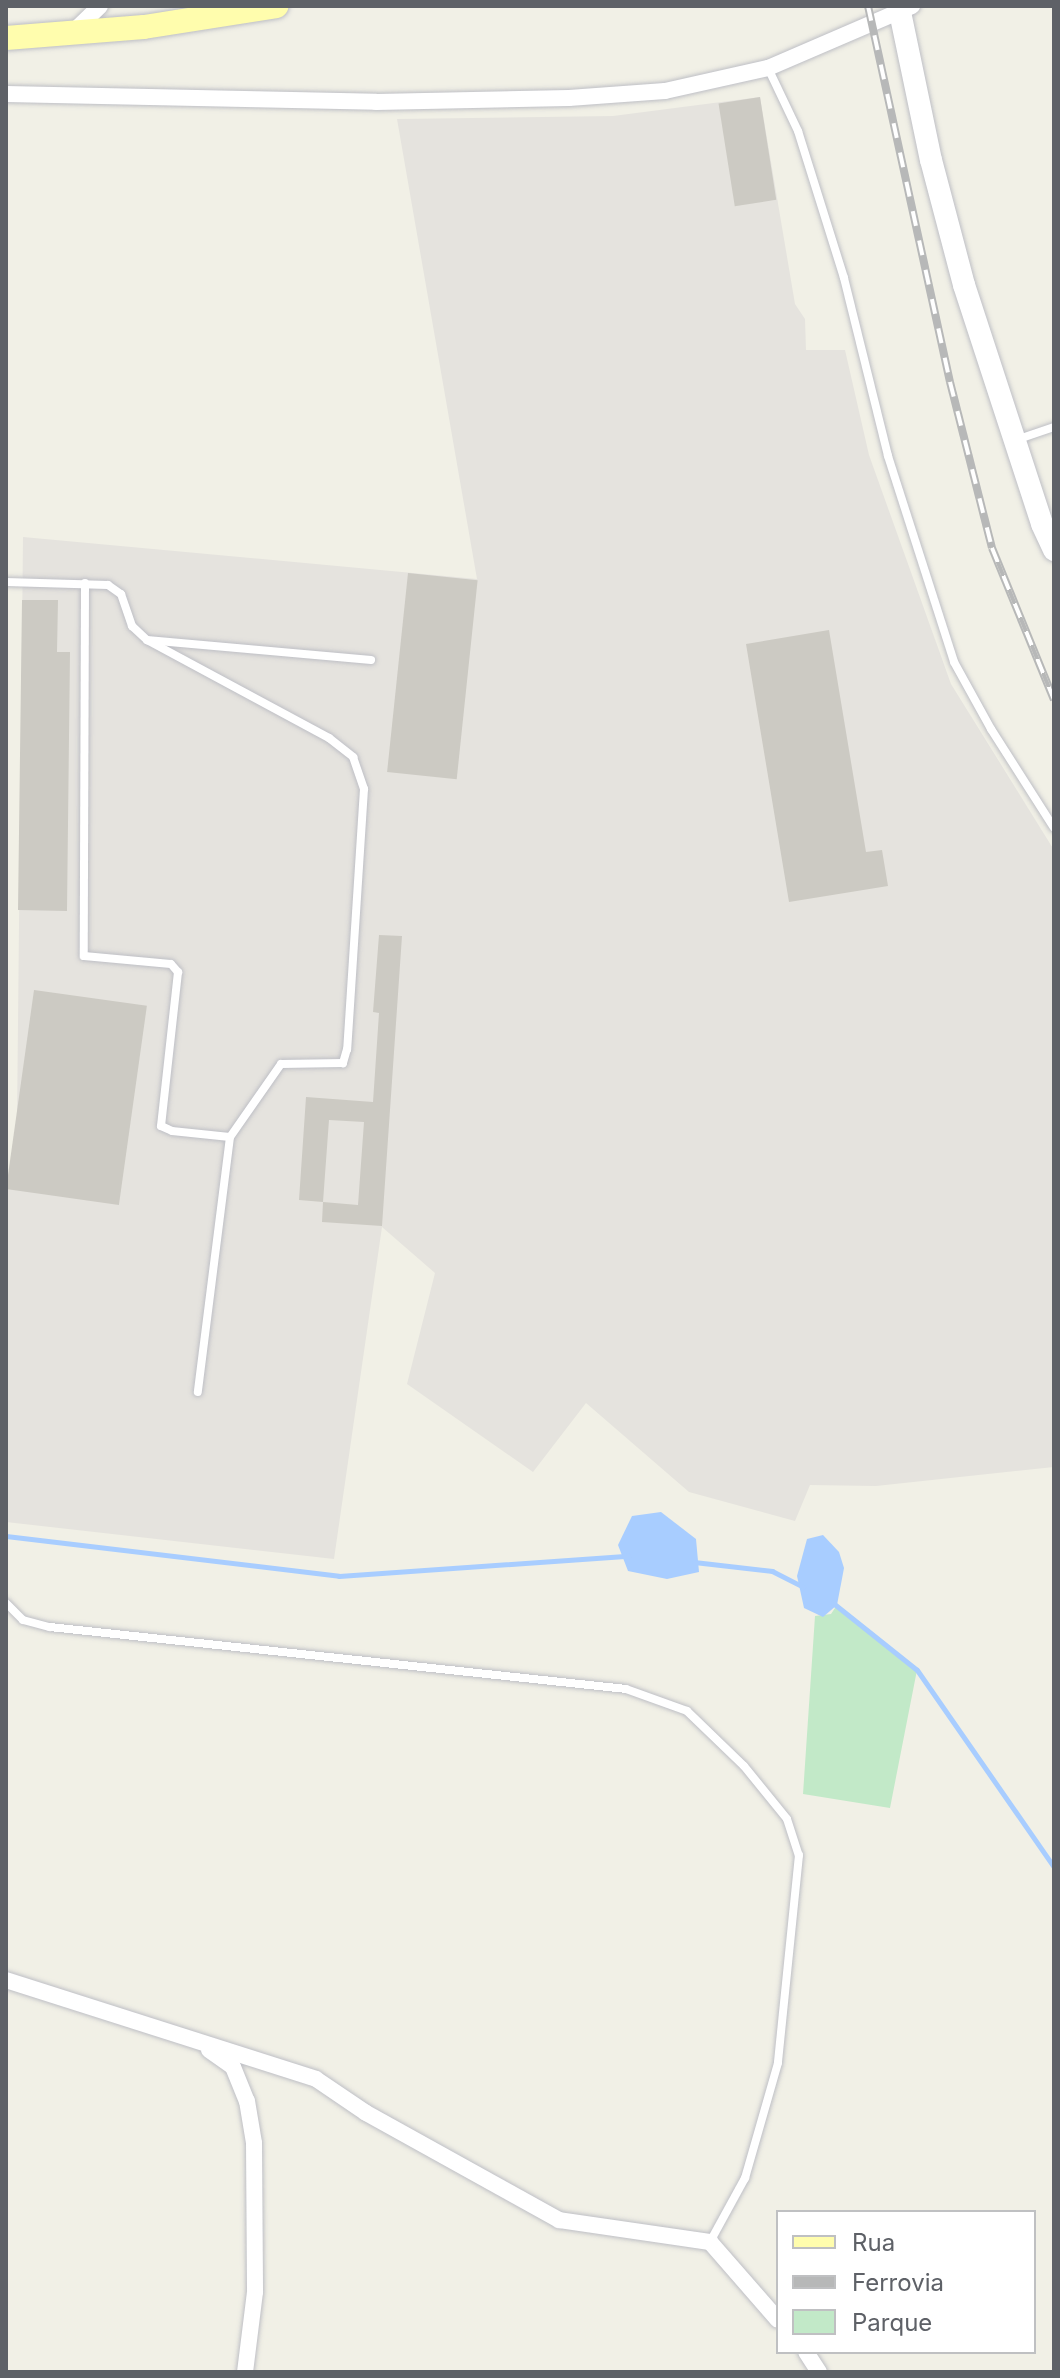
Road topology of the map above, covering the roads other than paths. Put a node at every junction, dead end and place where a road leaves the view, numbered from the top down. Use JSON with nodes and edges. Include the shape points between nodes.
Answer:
{"nodes":[{"id":1,"x":100,"y":6,"type":"edge"},
{"id":2,"x":276,"y":6,"type":"edge"},
{"id":3,"x":906,"y":9,"type":"edge"},
{"id":4,"x":71,"y":34,"type":"junction"},
{"id":5,"x":6,"y":38,"type":"edge"},
{"id":6,"x":768,"y":68,"type":"junction"},
{"id":7,"x":6,"y":94,"type":"edge"},
{"id":8,"x":1054,"y":427,"type":"edge"},
{"id":9,"x":1015,"y":440,"type":"junction"},
{"id":10,"x":1054,"y":550,"type":"edge"},
{"id":11,"x":6,"y":582,"type":"edge"},
{"id":12,"x":85,"y":583,"type":"junction"},
{"id":13,"x":147,"y":640,"type":"junction"},
{"id":14,"x":371,"y":660,"type":"dead end"},
{"id":15,"x":1054,"y":828,"type":"edge"},
{"id":16,"x":230,"y":1137,"type":"junction"},
{"id":17,"x":198,"y":1392,"type":"dead end"},
{"id":18,"x":6,"y":1603,"type":"edge"},
{"id":19,"x":6,"y":1980,"type":"edge"},
{"id":20,"x":192,"y":2039,"type":"junction"},
{"id":21,"x":710,"y":2242,"type":"junction"},
{"id":22,"x":776,"y":2318,"type":"edge"},
{"id":23,"x":807,"y":2354,"type":"edge"},
{"id":24,"x":245,"y":2372,"type":"edge"},
{"id":25,"x":819,"y":2372,"type":"edge"}],
"edges":[{"from":1,"to":4,"type":"street"},
{"from":2,"to":4,"type":"main road"},
{"from":3,"to":6,"type":"street"},
{"from":3,"to":9,"type":"street","via":[[931,160],[964,285]]},
{"from":4,"to":5,"type":"main road"},
{"from":6,"to":7,"type":"street","via":[[665,91],[569,98],[376,102]]},
{"from":6,"to":15,"type":"lane","via":[[798,131],[844,278],[888,456],[954,662]]},
{"from":8,"to":9,"type":"lane"},
{"from":9,"to":10,"type":"street"},
{"from":11,"to":12,"type":"lane"},
{"from":12,"to":13,"type":"lane","via":[[108,585],[121,594],[132,626]]},
{"from":12,"to":16,"type":"lane","via":[[84,956],[171,964],[178,972],[161,1126]]},
{"from":13,"to":14,"type":"lane"},
{"from":13,"to":16,"type":"lane","via":[[329,738],[353,757],[364,789],[343,1063],[281,1064]]},
{"from":16,"to":17,"type":"lane"},
{"from":18,"to":21,"type":"lane","via":[[23,1620],[50,1627],[626,1689],[687,1711],[744,1766],[787,1819],[799,1855],[778,2063],[745,2178]]},
{"from":19,"to":20,"type":"street"},
{"from":20,"to":21,"type":"street","via":[[316,2079],[366,2113],[559,2220]]},
{"from":20,"to":24,"type":"street","via":[[233,2067],[247,2101],[254,2143],[255,2292]]},
{"from":21,"to":22,"type":"street"},
{"from":23,"to":25,"type":"street"}]}
